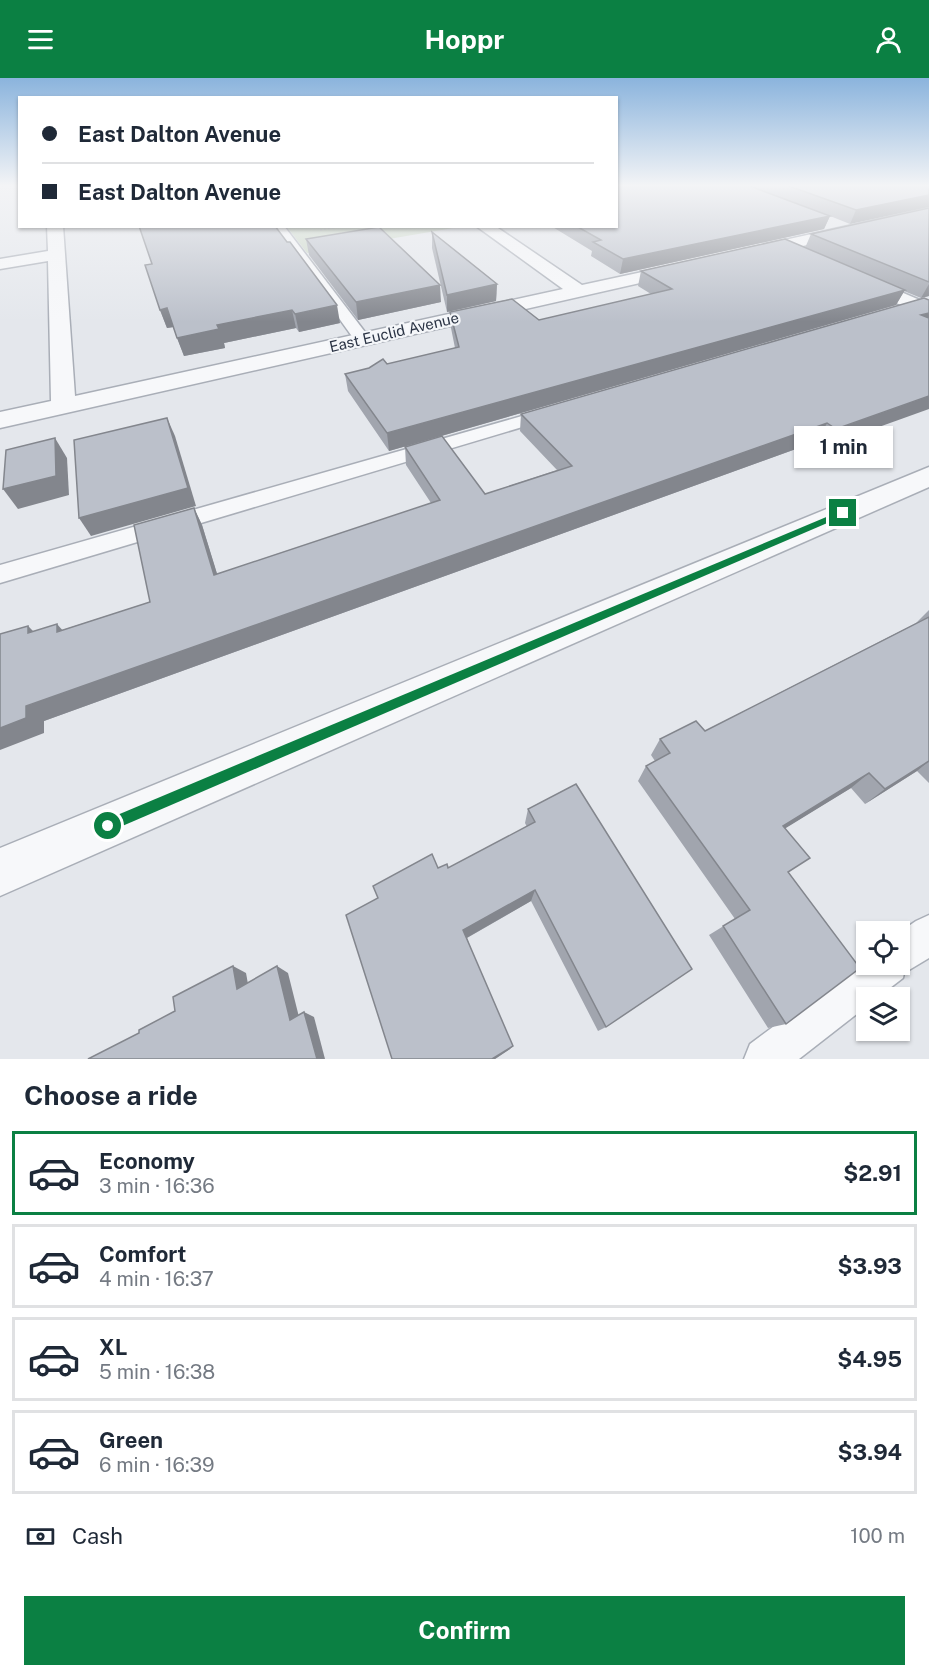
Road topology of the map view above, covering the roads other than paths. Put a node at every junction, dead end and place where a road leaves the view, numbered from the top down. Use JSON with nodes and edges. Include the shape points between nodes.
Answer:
{"nodes":[{"id":1,"x":55,"y":231,"type":"edge"},
{"id":2,"x":282,"y":231,"type":"edge"},
{"id":3,"x":491,"y":231,"type":"edge"},
{"id":4,"x":854,"y":231,"type":"edge"},
{"id":5,"x":782,"y":246,"type":"junction"},
{"id":6,"x":56,"y":255,"type":"junction"},
{"id":7,"x":726,"y":258,"type":"edge"},
{"id":8,"x":813,"y":260,"type":"edge"},
{"id":9,"x":867,"y":263,"type":"edge"},
{"id":10,"x":0,"y":264,"type":"edge"},
{"id":11,"x":703,"y":264,"type":"edge"},
{"id":12,"x":844,"y":273,"type":"edge"},
{"id":13,"x":578,"y":291,"type":"junction"},
{"id":14,"x":925,"y":306,"type":"edge"},
{"id":15,"x":894,"y":312,"type":"edge"},
{"id":16,"x":362,"y":339,"type":"junction"},
{"id":17,"x":63,"y":406,"type":"junction"},
{"id":18,"x":573,"y":406,"type":"edge"},
{"id":19,"x":0,"y":420,"type":"edge"},
{"id":20,"x":929,"y":476,"type":"edge"},
{"id":21,"x":0,"y":574,"type":"edge"},
{"id":22,"x":0,"y":872,"type":"edge"},
{"id":23,"x":929,"y":934,"type":"edge"},
{"id":24,"x":910,"y":948,"type":"edge"},
{"id":25,"x":875,"y":975,"type":"edge"},
{"id":26,"x":765,"y":1059,"type":"edge"}],
"edges":[{"from":1,"to":6,"type":"street"},
{"from":2,"to":16,"type":"lane"},
{"from":3,"to":13,"type":"street"},
{"from":4,"to":5,"type":"street"},
{"from":5,"to":7,"type":"street"},
{"from":5,"to":8,"type":"street"},
{"from":6,"to":10,"type":"street"},
{"from":6,"to":17,"type":"street"},
{"from":9,"to":14,"type":"street"},
{"from":11,"to":13,"type":"street","name":"East Euclid Avenue"},
{"from":12,"to":14,"type":"street"},
{"from":13,"to":16,"type":"street","name":"East Euclid Avenue"},
{"from":14,"to":15,"type":"lane"},
{"from":16,"to":17,"type":"street","name":"East Euclid Avenue"},
{"from":17,"to":19,"type":"street","name":"East Euclid Avenue"},
{"from":18,"to":21,"type":"lane"},
{"from":20,"to":22,"type":"street"},
{"from":23,"to":24,"type":"lane"},
{"from":25,"to":26,"type":"lane"}]}
